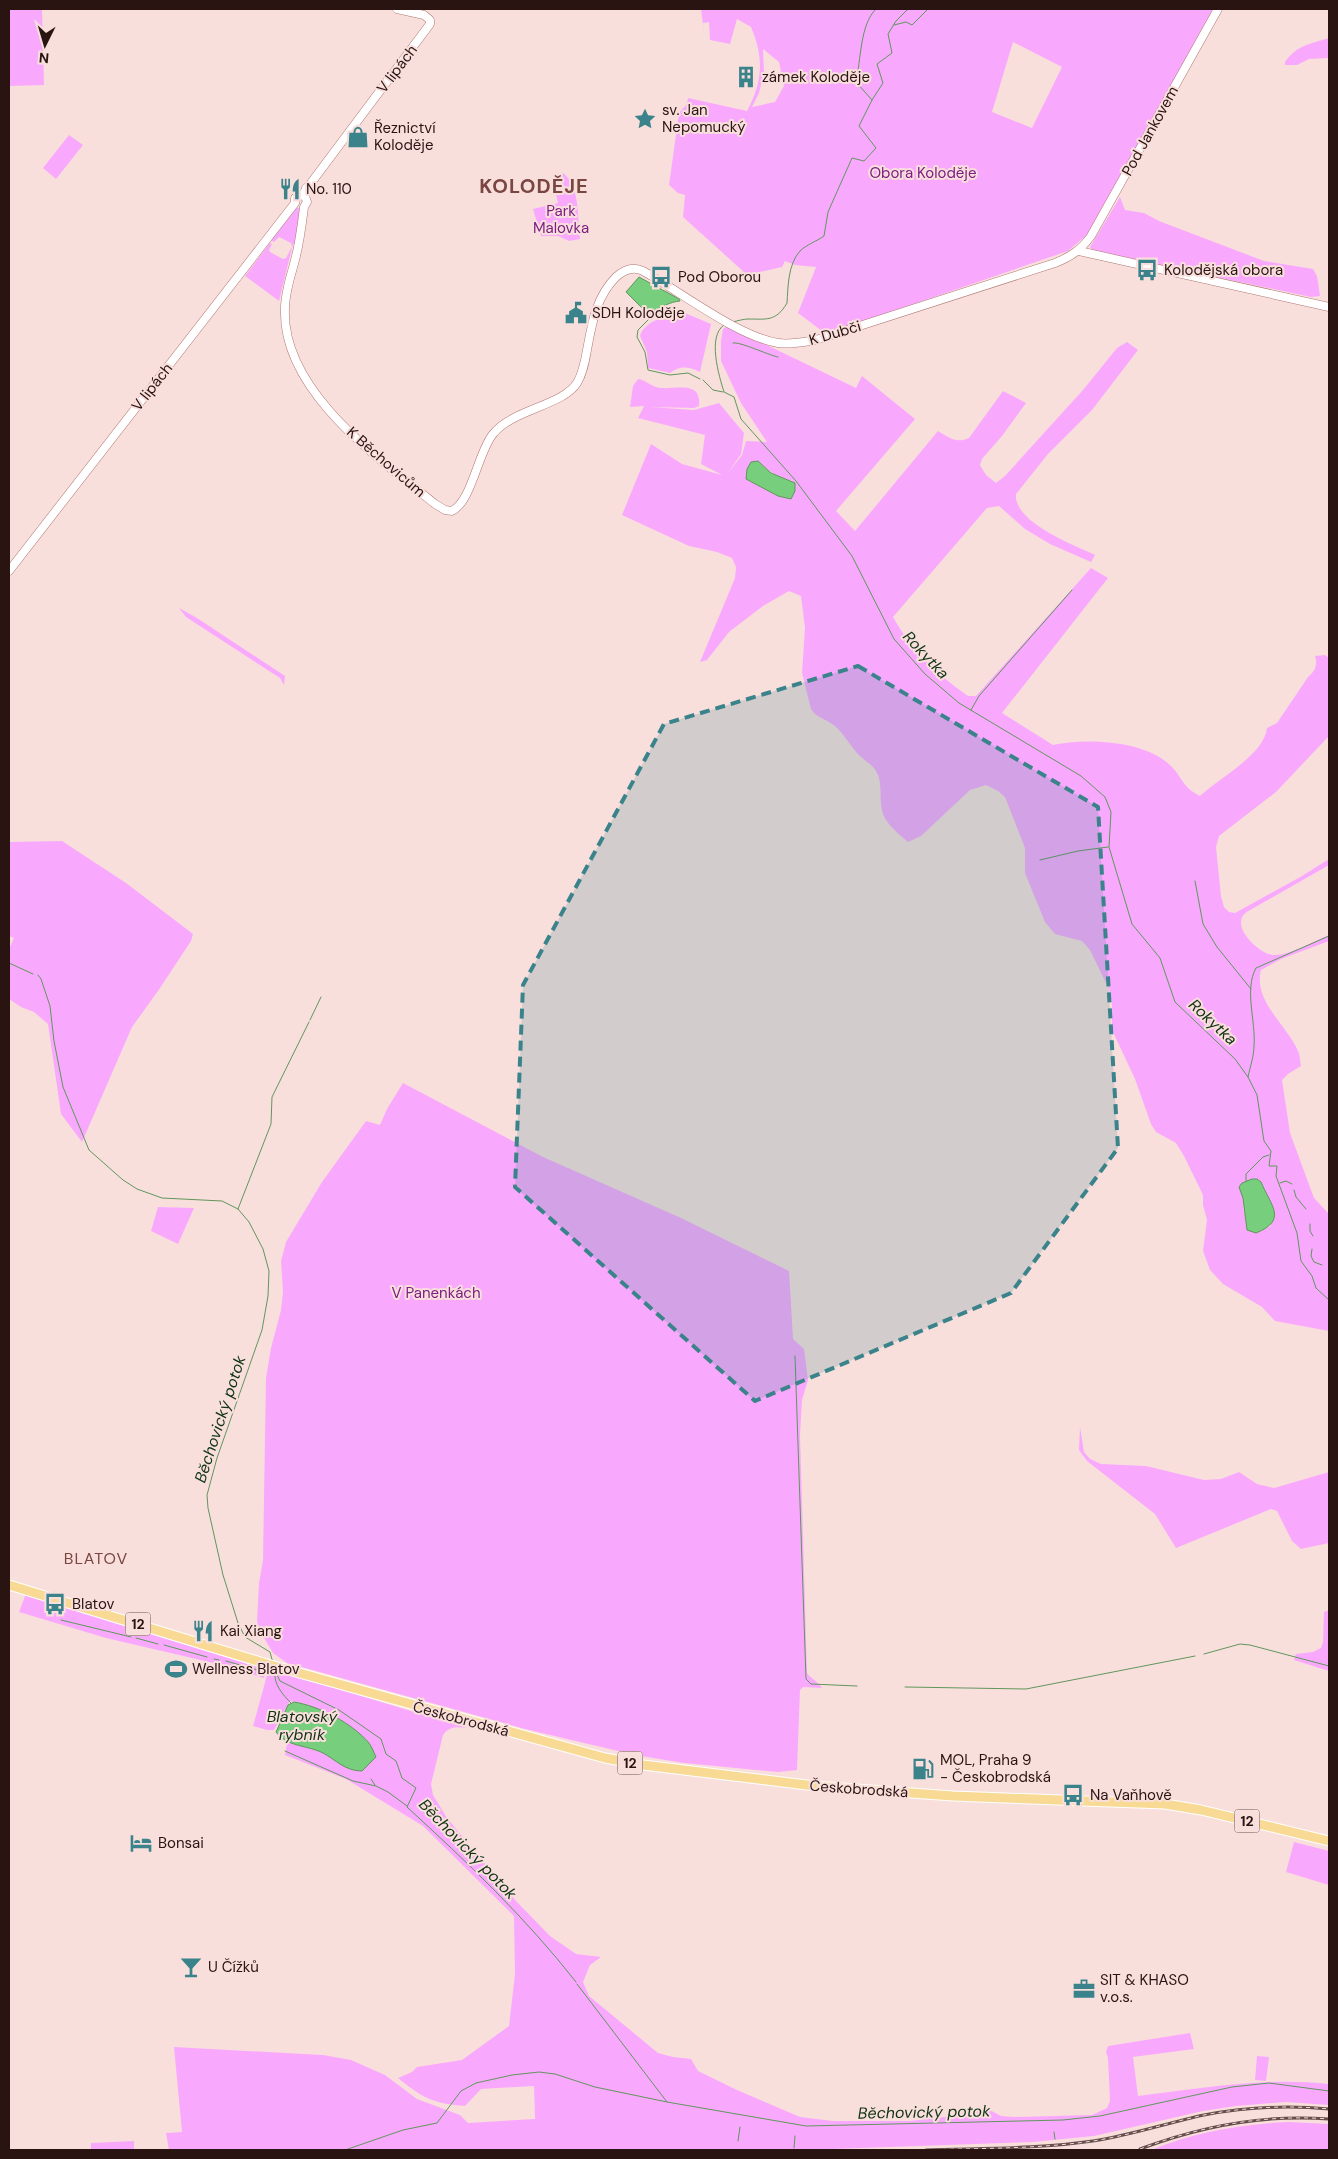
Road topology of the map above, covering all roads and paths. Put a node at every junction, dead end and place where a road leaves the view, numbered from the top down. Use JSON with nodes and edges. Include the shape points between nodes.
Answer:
{"nodes":[{"id":1,"x":397,"y":9,"type":"edge"},
{"id":2,"x":1218,"y":9,"type":"edge"},
{"id":3,"x":304,"y":193,"type":"junction"},
{"id":4,"x":295,"y":203,"type":"junction"},
{"id":5,"x":304,"y":207,"type":"junction"},
{"id":6,"x":1079,"y":251,"type":"junction"},
{"id":7,"x":1329,"y":307,"type":"edge"},
{"id":8,"x":452,"y":511,"type":"joint"},
{"id":9,"x":9,"y":571,"type":"edge"},
{"id":10,"x":9,"y":1586,"type":"edge"},
{"id":11,"x":1329,"y":1842,"type":"edge"}],
"edges":[{"from":1,"to":3,"type":"street","name":"V lipách","via":[[424,15],[430,20],[429,26]]},
{"from":2,"to":6,"type":"street","name":"Pod Jankovem","via":[[1091,236]]},
{"from":3,"to":4,"type":"street","name":"V lipách","via":[[296,198]]},
{"from":3,"to":5,"type":"street","name":"K Běchovicům","via":[[307,202]]},
{"from":4,"to":5,"type":"street"},
{"from":4,"to":9,"type":"street","name":"V lipách"},
{"from":5,"to":8,"type":"street","name":"K Běchovicům","via":[[284,307],[285,324],[299,367],[325,405],[367,449],[435,504]]},
{"from":6,"to":7,"type":"street"},
{"from":6,"to":8,"type":"street","name":"K Dubči","via":[[1055,264],[816,340],[779,343],[734,327],[644,271],[635,268],[623,272],[603,293],[597,305],[584,368],[575,386],[508,421],[492,434],[462,502]]},
{"from":10,"to":11,"type":"main road","name":"Českobrodská","number":"12","via":[[394,1701],[577,1751],[643,1765],[815,1786],[953,1796],[1165,1804]]}]}
